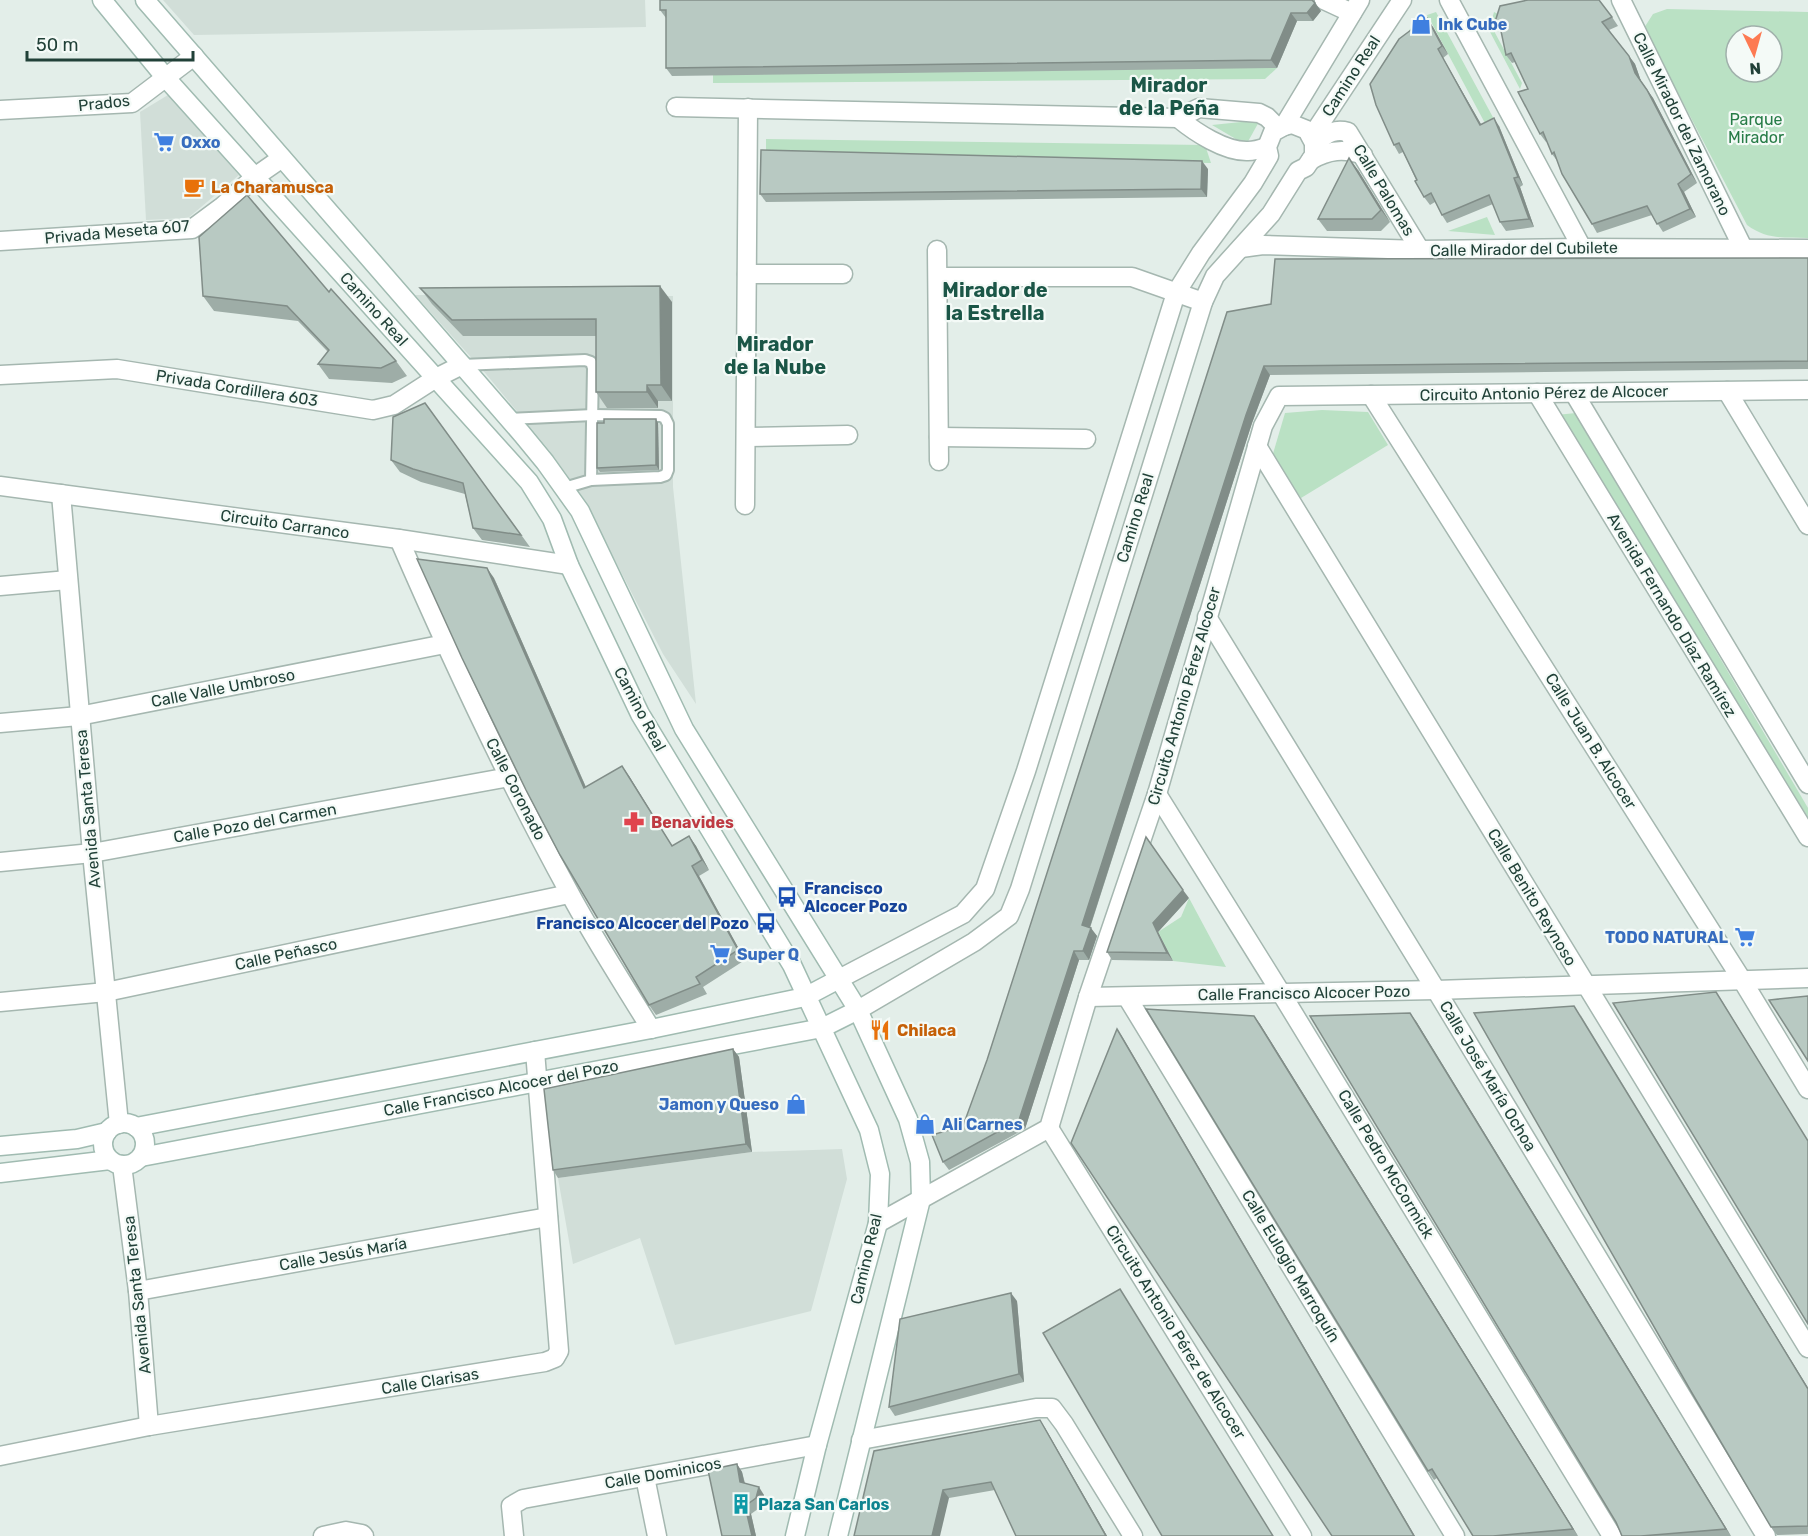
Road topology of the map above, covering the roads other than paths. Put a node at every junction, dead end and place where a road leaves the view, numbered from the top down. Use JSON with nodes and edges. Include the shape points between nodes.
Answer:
{"nodes":[{"id":1,"x":102,"y":0,"type":"edge"},
{"id":2,"x":145,"y":0,"type":"edge"},
{"id":3,"x":1324,"y":0,"type":"edge"},
{"id":4,"x":1402,"y":0,"type":"edge"},
{"id":5,"x":1449,"y":0,"type":"edge"},
{"id":6,"x":1621,"y":0,"type":"edge"},
{"id":7,"x":1356,"y":6,"type":"edge"},
{"id":8,"x":194,"y":56,"type":"junction"},
{"id":9,"x":165,"y":77,"type":"junction"},
{"id":10,"x":676,"y":107,"type":"dead end"},
{"id":11,"x":748,"y":108,"type":"junction"},
{"id":12,"x":0,"y":110,"type":"edge"},
{"id":13,"x":1178,"y":118,"type":"junction"},
{"id":14,"x":1281,"y":127,"type":"junction"},
{"id":15,"x":1268,"y":152,"type":"junction"},
{"id":16,"x":1309,"y":153,"type":"junction"},
{"id":17,"x":282,"y":158,"type":"junction"},
{"id":18,"x":256,"y":176,"type":"junction"},
{"id":19,"x":0,"y":241,"type":"edge"},
{"id":20,"x":1241,"y":248,"type":"junction"},
{"id":21,"x":1582,"y":248,"type":"junction"},
{"id":22,"x":1743,"y":248,"type":"junction"},
{"id":23,"x":1808,"y":249,"type":"edge"},
{"id":24,"x":938,"y":250,"type":"dead end"},
{"id":25,"x":1420,"y":250,"type":"junction"},
{"id":26,"x":843,"y":273,"type":"dead end"},
{"id":27,"x":747,"y":274,"type":"junction"},
{"id":28,"x":939,"y":277,"type":"junction"},
{"id":29,"x":1176,"y":293,"type":"junction"},
{"id":30,"x":1203,"y":302,"type":"junction"},
{"id":31,"x":462,"y":366,"type":"junction"},
{"id":32,"x":0,"y":375,"type":"edge"},
{"id":33,"x":436,"y":378,"type":"junction"},
{"id":34,"x":1808,"y":390,"type":"edge"},
{"id":35,"x":1727,"y":391,"type":"junction"},
{"id":36,"x":1537,"y":393,"type":"junction"},
{"id":37,"x":1574,"y":393,"type":"junction"},
{"id":38,"x":1371,"y":395,"type":"junction"},
{"id":39,"x":1279,"y":396,"type":"joint"},
{"id":40,"x":593,"y":415,"type":"junction"},
{"id":41,"x":508,"y":419,"type":"junction"},
{"id":42,"x":848,"y":435,"type":"dead end"},
{"id":43,"x":746,"y":437,"type":"junction"},
{"id":44,"x":939,"y":437,"type":"junction"},
{"id":45,"x":1086,"y":439,"type":"dead end"},
{"id":46,"x":1257,"y":446,"type":"junction"},
{"id":47,"x":939,"y":461,"type":"dead end"},
{"id":48,"x":591,"y":480,"type":"junction"},
{"id":49,"x":0,"y":486,"type":"edge"},
{"id":50,"x":564,"y":488,"type":"junction"},
{"id":51,"x":61,"y":494,"type":"junction"},
{"id":52,"x":745,"y":505,"type":"dead end"},
{"id":53,"x":1808,"y":525,"type":"edge"},
{"id":54,"x":399,"y":539,"type":"junction"},
{"id":55,"x":569,"y":565,"type":"junction"},
{"id":56,"x":68,"y":580,"type":"junction"},
{"id":57,"x":0,"y":586,"type":"edge"},
{"id":58,"x":1207,"y":617,"type":"junction"},
{"id":59,"x":445,"y":645,"type":"junction"},
{"id":60,"x":79,"y":716,"type":"junction"},
{"id":61,"x":0,"y":723,"type":"edge"},
{"id":62,"x":509,"y":777,"type":"junction"},
{"id":63,"x":1808,"y":784,"type":"edge"},
{"id":64,"x":1157,"y":794,"type":"junction"},
{"id":65,"x":1808,"y":837,"type":"edge"},
{"id":66,"x":92,"y":853,"type":"junction"},
{"id":67,"x":0,"y":862,"type":"edge"},
{"id":68,"x":569,"y":894,"type":"junction"},
{"id":69,"x":1808,"y":978,"type":"edge"},
{"id":70,"x":839,"y":979,"type":"junction"},
{"id":71,"x":1742,"y":980,"type":"junction"},
{"id":72,"x":1585,"y":985,"type":"junction"},
{"id":73,"x":1436,"y":990,"type":"junction"},
{"id":74,"x":106,"y":992,"type":"junction"},
{"id":75,"x":1281,"y":993,"type":"junction"},
{"id":76,"x":805,"y":997,"type":"junction"},
{"id":77,"x":1126,"y":997,"type":"junction"},
{"id":78,"x":1088,"y":998,"type":"junction"},
{"id":79,"x":0,"y":1002,"type":"edge"},
{"id":80,"x":858,"y":1010,"type":"junction"},
{"id":81,"x":822,"y":1028,"type":"junction"},
{"id":82,"x":651,"y":1029,"type":"junction"},
{"id":83,"x":535,"y":1051,"type":"junction"},
{"id":84,"x":538,"y":1081,"type":"junction"},
{"id":85,"x":1808,"y":1089,"type":"edge"},
{"id":86,"x":121,"y":1127,"type":"junction"},
{"id":87,"x":1049,"y":1128,"type":"junction"},
{"id":88,"x":0,"y":1146,"type":"edge"},
{"id":89,"x":141,"y":1157,"type":"junction"},
{"id":90,"x":116,"y":1163,"type":"junction"},
{"id":91,"x":0,"y":1173,"type":"edge"},
{"id":92,"x":921,"y":1199,"type":"junction"},
{"id":93,"x":548,"y":1217,"type":"junction"},
{"id":94,"x":878,"y":1222,"type":"junction"},
{"id":95,"x":138,"y":1291,"type":"junction"},
{"id":96,"x":1808,"y":1348,"type":"edge"},
{"id":97,"x":149,"y":1426,"type":"junction"},
{"id":98,"x":861,"y":1440,"type":"junction"},
{"id":99,"x":818,"y":1445,"type":"junction"},
{"id":100,"x":0,"y":1456,"type":"edge"},
{"id":101,"x":645,"y":1476,"type":"junction"},
{"id":102,"x":323,"y":1536,"type":"edge"},
{"id":103,"x":364,"y":1536,"type":"edge"},
{"id":104,"x":514,"y":1536,"type":"edge"},
{"id":105,"x":657,"y":1536,"type":"edge"},
{"id":106,"x":795,"y":1536,"type":"edge"},
{"id":107,"x":838,"y":1536,"type":"edge"},
{"id":108,"x":1133,"y":1536,"type":"edge"},
{"id":109,"x":1302,"y":1536,"type":"edge"},
{"id":110,"x":1455,"y":1536,"type":"edge"},
{"id":111,"x":1612,"y":1536,"type":"edge"},
{"id":112,"x":1766,"y":1536,"type":"edge"}],
"edges":[{"from":1,"to":9,"type":"street","name":"Camino Real"},
{"from":2,"to":8,"type":"street","name":"Camino Real"},
{"from":3,"to":7,"type":"street"},
{"from":4,"to":16,"type":"street","name":"Camino Real"},
{"from":5,"to":21,"type":"street"},
{"from":6,"to":22,"type":"street","name":"Calle Mirador del Zamorano"},
{"from":7,"to":14,"type":"street","name":"Camino Real"},
{"from":8,"to":9,"type":"street","name":"Prados"},
{"from":8,"to":17,"type":"street","name":"Camino Real"},
{"from":9,"to":12,"type":"street","name":"Prados","via":[[132,103]]},
{"from":9,"to":18,"type":"street","name":"Camino Real"},
{"from":10,"to":11,"type":"street"},
{"from":11,"to":13,"type":"street"},
{"from":11,"to":27,"type":"street"},
{"from":13,"to":14,"type":"street","via":[[1199,108],[1259,113]]},
{"from":13,"to":15,"type":"street","via":[[1198,134],[1240,151]]},
{"from":14,"to":15,"type":"street","name":"Camino Real","via":[[1269,140]]},
{"from":14,"to":16,"type":"street","via":[[1300,126]]},
{"from":15,"to":16,"type":"street","via":[[1273,164],[1289,171]]},
{"from":15,"to":29,"type":"street","name":"Camino Real","via":[[1253,183]]},
{"from":16,"to":20,"type":"street","name":"Camino Real","via":[[1272,214]]},
{"from":16,"to":25,"type":"street","name":"Calle Palomas","via":[[1332,131],[1348,132]]},
{"from":17,"to":18,"type":"street","name":"Privada Meseta 607"},
{"from":17,"to":31,"type":"street","name":"Camino Real"},
{"from":18,"to":19,"type":"street","name":"Privada Meseta 607","via":[[192,229]]},
{"from":18,"to":33,"type":"street","name":"Camino Real"},
{"from":20,"to":25,"type":"street","name":"Calle Mirador del Cubilete","via":[[1263,245]]},
{"from":20,"to":30,"type":"street","name":"Camino Real","via":[[1215,276]]},
{"from":21,"to":22,"type":"street","name":"Calle Mirador del Cubilete"},
{"from":21,"to":25,"type":"street","name":"Calle Mirador del Cubilete"},
{"from":22,"to":23,"type":"street","name":"Calle Mirador del Cubilete"},
{"from":24,"to":28,"type":"street"},
{"from":26,"to":27,"type":"street"},
{"from":27,"to":43,"type":"street"},
{"from":28,"to":29,"type":"street","via":[[1132,277]]},
{"from":28,"to":44,"type":"street"},
{"from":29,"to":30,"type":"street"},
{"from":29,"to":70,"type":"street","name":"Camino Real","via":[[1026,771],[985,889],[963,914]]},
{"from":30,"to":80,"type":"street","name":"Camino Real","via":[[1009,915],[974,942]]},
{"from":31,"to":33,"type":"street","name":"Privada Cordillera 603"},
{"from":31,"to":40,"type":"lane","via":[[591,362]]},
{"from":31,"to":41,"type":"street","name":"Camino Real"},
{"from":32,"to":33,"type":"street","name":"Privada Cordillera 603","via":[[117,369],[373,410],[394,405]]},
{"from":33,"to":55,"type":"street","name":"Camino Real","via":[[529,482],[552,519]]},
{"from":34,"to":35,"type":"street","name":"Circuito Antonio Pérez de Alcocer"},
{"from":35,"to":37,"type":"street","name":"Circuito Antonio Pérez de Alcocer"},
{"from":35,"to":53,"type":"street"},
{"from":36,"to":37,"type":"street","name":"Circuito Antonio Pérez de Alcocer"},
{"from":36,"to":38,"type":"street","name":"Circuito Antonio Pérez de Alcocer"},
{"from":36,"to":65,"type":"street","name":"Avenida Fernando Díaz Ramírez"},
{"from":37,"to":63,"type":"street","name":"Avenida Fernando Díaz Ramírez"},
{"from":38,"to":39,"type":"street","name":"Circuito Antonio Pérez de Alcocer"},
{"from":38,"to":71,"type":"street","name":"Calle Juan B. Alcocer"},
{"from":39,"to":46,"type":"street","name":"Circuito Antonio Pérez Alcocer"},
{"from":40,"to":41,"type":"lane"},
{"from":40,"to":48,"type":"lane"},
{"from":40,"to":48,"type":"lane","via":[[665,418],[668,470],[660,477]]},
{"from":41,"to":50,"type":"street","name":"Camino Real"},
{"from":42,"to":43,"type":"street"},
{"from":43,"to":52,"type":"street"},
{"from":44,"to":45,"type":"street"},
{"from":44,"to":47,"type":"street"},
{"from":46,"to":58,"type":"street","name":"Circuito Antonio Pérez Alcocer"},
{"from":46,"to":72,"type":"street","name":"Calle Benito Reynoso"},
{"from":48,"to":50,"type":"lane"},
{"from":49,"to":51,"type":"street","name":"Circuito Carranco"},
{"from":50,"to":70,"type":"street","name":"Camino Real","via":[[580,511],[684,729]]},
{"from":51,"to":54,"type":"street","name":"Circuito Carranco"},
{"from":51,"to":56,"type":"street","name":"Avenida Santa Teresa"},
{"from":54,"to":55,"type":"street","name":"Circuito Carranco"},
{"from":54,"to":59,"type":"street","name":"Calle Coronado"},
{"from":55,"to":76,"type":"street","name":"Camino Real","via":[[640,714],[792,965]]},
{"from":56,"to":57,"type":"street"},
{"from":56,"to":60,"type":"street","name":"Avenida Santa Teresa"},
{"from":58,"to":64,"type":"street","name":"Circuito Antonio Pérez Alcocer"},
{"from":58,"to":73,"type":"street","name":"Calle José María Ochoa"},
{"from":59,"to":60,"type":"street","name":"Calle Valle Umbroso"},
{"from":59,"to":62,"type":"street","name":"Calle Coronado"},
{"from":60,"to":61,"type":"street","name":"Calle Valle Umbroso"},
{"from":60,"to":66,"type":"street","name":"Avenida Santa Teresa"},
{"from":62,"to":66,"type":"street","name":"Calle Pozo del Carmen"},
{"from":62,"to":68,"type":"street","name":"Calle Coronado"},
{"from":64,"to":75,"type":"street","name":"Calle Pedro McCormick"},
{"from":64,"to":78,"type":"street","name":"Circuito Antonio Pérez Alcocer"},
{"from":66,"to":67,"type":"street","name":"Calle Pozo del Carmen"},
{"from":66,"to":74,"type":"street","name":"Avenida Santa Teresa"},
{"from":68,"to":74,"type":"street","name":"Calle Peñasco"},
{"from":68,"to":82,"type":"street","name":"Calle Coronado"},
{"from":69,"to":71,"type":"street","name":"Calle Francisco Alcocer Pozo"},
{"from":70,"to":76,"type":"street","name":"Calle Francisco Alcocer del Pozo"},
{"from":70,"to":80,"type":"street","name":"Camino Real"},
{"from":71,"to":72,"type":"street","name":"Calle Francisco Alcocer Pozo"},
{"from":71,"to":85,"type":"street","name":"Calle Juan B. Alcocer"},
{"from":72,"to":73,"type":"street","name":"Calle Francisco Alcocer Pozo"},
{"from":72,"to":96,"type":"street","name":"Calle Benito Reynoso"},
{"from":73,"to":75,"type":"street","name":"Calle Francisco Alcocer Pozo"},
{"from":73,"to":112,"type":"street","name":"Calle José María Ochoa"},
{"from":74,"to":79,"type":"street","name":"Calle Peñasco"},
{"from":74,"to":86,"type":"street","name":"Avenida Santa Teresa"},
{"from":75,"to":77,"type":"street","name":"Calle Francisco Alcocer Pozo"},
{"from":75,"to":111,"type":"street","name":"Calle Pedro McCormick"},
{"from":76,"to":81,"type":"street","name":"Camino Real"},
{"from":76,"to":82,"type":"street","name":"Calle Francisco Alcocer del Pozo"},
{"from":77,"to":78,"type":"street","name":"Calle Francisco Alcocer Pozo"},
{"from":77,"to":110,"type":"street","name":"Calle Eulogio Marroquín"},
{"from":78,"to":87,"type":"street"},
{"from":80,"to":81,"type":"street","name":"Calle Francisco Alcocer del Pozo"},
{"from":80,"to":92,"type":"street","name":"Camino Real","via":[[908,1119],[920,1162]]},
{"from":81,"to":84,"type":"street","name":"Calle Francisco Alcocer del Pozo"},
{"from":81,"to":94,"type":"street","name":"Camino Real","via":[[869,1130],[880,1174]]},
{"from":82,"to":83,"type":"street","name":"Calle Francisco Alcocer del Pozo"},
{"from":83,"to":84,"type":"street","name":"Calle Clarisas"},
{"from":83,"to":86,"type":"street","name":"Calle Francisco Alcocer del Pozo"},
{"from":84,"to":89,"type":"street","name":"Calle Francisco Alcocer del Pozo"},
{"from":84,"to":93,"type":"street","name":"Calle Clarisas"},
{"from":86,"to":88,"type":"street","name":"Calle Francisco Alcocer del Pozo","via":[[77,1139]]},
{"from":86,"to":89,"type":"street","via":[[145,1138]]},
{"from":86,"to":90,"type":"street","via":[[103,1144],[105,1153]]},
{"from":87,"to":92,"type":"street"},
{"from":87,"to":109,"type":"street","name":"Circuito Antonio Pérez de Alcocer"},
{"from":89,"to":90,"type":"street","via":[[133,1164]]},
{"from":90,"to":91,"type":"street"},
{"from":90,"to":95,"type":"street","name":"Avenida Santa Teresa"},
{"from":92,"to":94,"type":"street"},
{"from":92,"to":98,"type":"street","name":"Camino Real"},
{"from":93,"to":95,"type":"street","name":"Calle Jesús María"},
{"from":93,"to":97,"type":"street","name":"Calle Clarisas","via":[[559,1351],[555,1358]]},
{"from":94,"to":99,"type":"street","name":"Camino Real"},
{"from":95,"to":97,"type":"street","name":"Avenida Santa Teresa"},
{"from":97,"to":100,"type":"street","name":"Calle Clarisas"},
{"from":98,"to":107,"type":"street","name":"Camino Real"},
{"from":98,"to":108,"type":"street","via":[[1052,1408]]},
{"from":99,"to":101,"type":"street","name":"Calle Dominicos"},
{"from":99,"to":106,"type":"street","name":"Camino Real"},
{"from":101,"to":104,"type":"street","name":"Calle Dominicos","via":[[523,1499],[511,1506]]},
{"from":101,"to":105,"type":"street"},
{"from":102,"to":103,"type":"street","via":[[346,1532]]}]}
